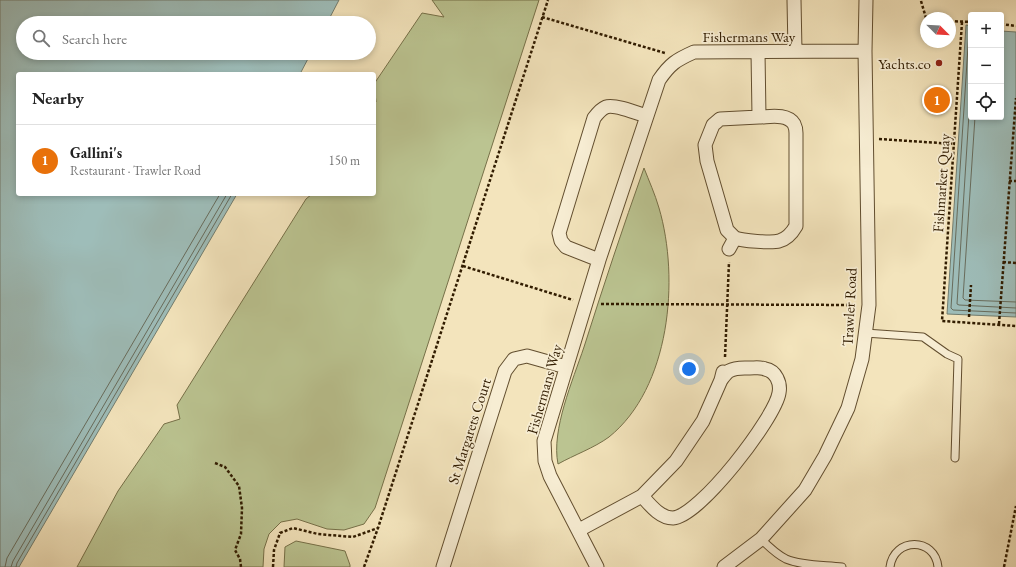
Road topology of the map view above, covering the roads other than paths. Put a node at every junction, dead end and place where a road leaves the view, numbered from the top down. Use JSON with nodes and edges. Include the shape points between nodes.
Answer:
{"nodes":[{"id":1,"x":794,"y":0,"type":"edge"},
{"id":2,"x":866,"y":0,"type":"edge"},
{"id":3,"x":795,"y":51,"type":"junction"},
{"id":4,"x":865,"y":51,"type":"junction"},
{"id":5,"x":758,"y":52,"type":"junction"},
{"id":6,"x":646,"y":116,"type":"junction"},
{"id":7,"x":759,"y":117,"type":"junction"},
{"id":8,"x":599,"y":260,"type":"junction"},
{"id":9,"x":865,"y":333,"type":"junction"},
{"id":10,"x":725,"y":365,"type":"road end"},
{"id":11,"x":566,"y":367,"type":"junction"},
{"id":12,"x":721,"y":380,"type":"junction"},
{"id":13,"x":955,"y":458,"type":"dead end"},
{"id":14,"x":642,"y":496,"type":"junction"},
{"id":15,"x":579,"y":530,"type":"junction"},
{"id":16,"x":761,"y":540,"type":"junction"},
{"id":17,"x":443,"y":567,"type":"edge"},
{"id":18,"x":597,"y":567,"type":"edge"},
{"id":19,"x":724,"y":567,"type":"edge"},
{"id":20,"x":842,"y":567,"type":"edge"},
{"id":21,"x":890,"y":567,"type":"edge"},
{"id":22,"x":938,"y":567,"type":"edge"}],
"edges":[{"from":1,"to":3,"type":"street"},
{"from":2,"to":4,"type":"street","name":"Trawler Road"},
{"from":3,"to":4,"type":"street","name":"Fishermans Way"},
{"from":3,"to":5,"type":"street","name":"Fishermans Way"},
{"from":4,"to":9,"type":"street","name":"Trawler Road","via":[[869,305]]},
{"from":5,"to":6,"type":"street","name":"Fishermans Way","via":[[694,52],[680,58],[667,67],[659,80]]},
{"from":5,"to":7,"type":"street"},
{"from":6,"to":8,"type":"street","name":"Fishermans Way"},
{"from":6,"to":8,"type":"street","via":[[607,106],[594,118],[559,233],[566,247]]},
{"from":7,"to":7,"type":"street","via":[[720,119],[713,125],[705,145],[707,161],[732,244],[741,240],[779,241],[789,236],[796,226],[796,133],[793,123],[786,118]]},
{"from":8,"to":11,"type":"street","name":"Fishermans Way"},
{"from":9,"to":13,"type":"lane","via":[[923,337],[958,359]]},
{"from":9,"to":16,"type":"street","name":"Trawler Road","via":[[862,359],[848,408],[825,456],[805,490]]},
{"from":10,"to":12,"type":"street"},
{"from":11,"to":15,"type":"street","name":"Fishermans Way","via":[[544,441],[545,461],[550,476]]},
{"from":11,"to":17,"type":"street","name":"St Margarets Court","via":[[527,356],[514,359],[505,371]]},
{"from":12,"to":14,"type":"street","via":[[704,421],[676,461]]},
{"from":12,"to":14,"type":"street","via":[[726,373],[738,368],[766,369],[773,373],[780,384],[777,401],[740,458],[720,483],[693,508],[674,518],[667,517]]},
{"from":14,"to":15,"type":"street"},
{"from":15,"to":18,"type":"street","name":"Fishermans Way"},
{"from":16,"to":19,"type":"street","name":"Trawler Road"},
{"from":16,"to":20,"type":"lane","via":[[786,559]]},
{"from":21,"to":22,"type":"lane","via":[[898,550],[914,544],[930,550],[937,559]]}]}
